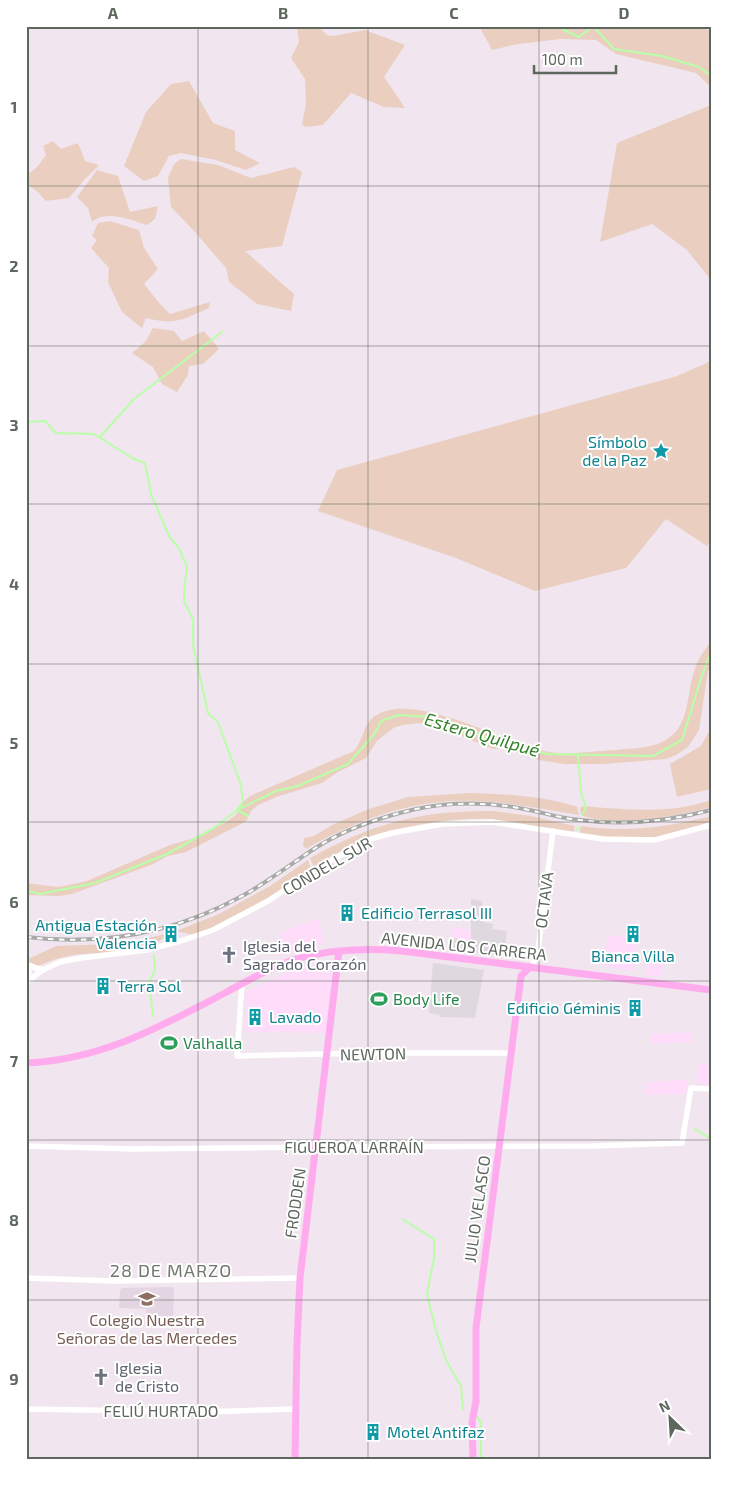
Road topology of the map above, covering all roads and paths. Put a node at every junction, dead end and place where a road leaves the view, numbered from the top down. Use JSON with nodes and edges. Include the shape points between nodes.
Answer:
{"nodes":[{"id":1,"x":711,"y":825,"type":"edge"},
{"id":2,"x":552,"y":832,"type":"junction"},
{"id":3,"x":339,"y":951,"type":"junction"},
{"id":4,"x":27,"y":966,"type":"edge"},
{"id":5,"x":530,"y":967,"type":"junction"},
{"id":6,"x":43,"y":970,"type":"junction"},
{"id":7,"x":26,"y":981,"type":"edge"},
{"id":8,"x":242,"y":984,"type":"junction"},
{"id":9,"x":711,"y":990,"type":"edge"},
{"id":10,"x":510,"y":1053,"type":"junction"},
{"id":11,"x":327,"y":1055,"type":"junction"},
{"id":12,"x":26,"y":1063,"type":"edge"},
{"id":13,"x":711,"y":1089,"type":"edge"},
{"id":14,"x":26,"y":1146,"type":"edge"},
{"id":15,"x":499,"y":1146,"type":"junction"},
{"id":16,"x":316,"y":1147,"type":"junction"},
{"id":17,"x":26,"y":1278,"type":"edge"},
{"id":18,"x":300,"y":1278,"type":"junction"},
{"id":19,"x":296,"y":1409,"type":"junction"},
{"id":20,"x":26,"y":1410,"type":"edge"},
{"id":21,"x":295,"y":1460,"type":"edge"},
{"id":22,"x":473,"y":1460,"type":"edge"}],
"edges":[{"from":1,"to":2,"type":"street","name":"CONDELL SUR","via":[[655,840],[603,839]]},
{"from":2,"to":5,"type":"street","name":"OCTAVA","via":[[537,958]]},
{"from":2,"to":6,"type":"street","name":"CONDELL SUR","via":[[492,822],[469,822],[392,833],[324,864],[254,910],[213,930],[147,950],[68,960]]},
{"from":3,"to":5,"type":"main road","name":"AVENIDA LOS CARRERA","via":[[391,950]]},
{"from":3,"to":8,"type":"main road","name":"AVENIDA LOS CARRERA","via":[[294,960]]},
{"from":3,"to":11,"type":"main road","name":"FRODDEN"},
{"from":4,"to":6,"type":"street","name":"CONDELL SUR"},
{"from":4,"to":7,"type":"street","name":"CONDELL SUR"},
{"from":5,"to":9,"type":"main road","name":"AVENIDA LOS CARRERA"},
{"from":5,"to":10,"type":"main road","name":"JULIO VELASCO","via":[[522,976]]},
{"from":6,"to":7,"type":"street","name":"CONDELL SUR"},
{"from":8,"to":11,"type":"street","name":"NEWTON","via":[[237,1056]]},
{"from":8,"to":12,"type":"main road","name":"AVENIDA LOS CARRERA","via":[[123,1043],[72,1059]]},
{"from":10,"to":11,"type":"street","name":"NEWTON"},
{"from":10,"to":15,"type":"main road","name":"JULIO VELASCO"},
{"from":11,"to":16,"type":"main road","name":"FRODDEN"},
{"from":13,"to":15,"type":"street","name":"FIGUEROA LARRAÍN","via":[[691,1088],[682,1143]]},
{"from":14,"to":16,"type":"street","name":"FIGUEROA LARRAÍN","via":[[133,1149]]},
{"from":15,"to":16,"type":"street","name":"FIGUEROA LARRAÍN"},
{"from":15,"to":22,"type":"main road","name":"JULIO VELASCO","via":[[476,1328]]},
{"from":16,"to":18,"type":"main road","name":"FRODDEN"},
{"from":17,"to":18,"type":"street","via":[[115,1281]]},
{"from":18,"to":19,"type":"main road","name":"FRODDEN"},
{"from":19,"to":20,"type":"street","name":"FELIÚ HURTADO","via":[[204,1412]]},
{"from":19,"to":21,"type":"main road","name":"FRODDEN"}]}
